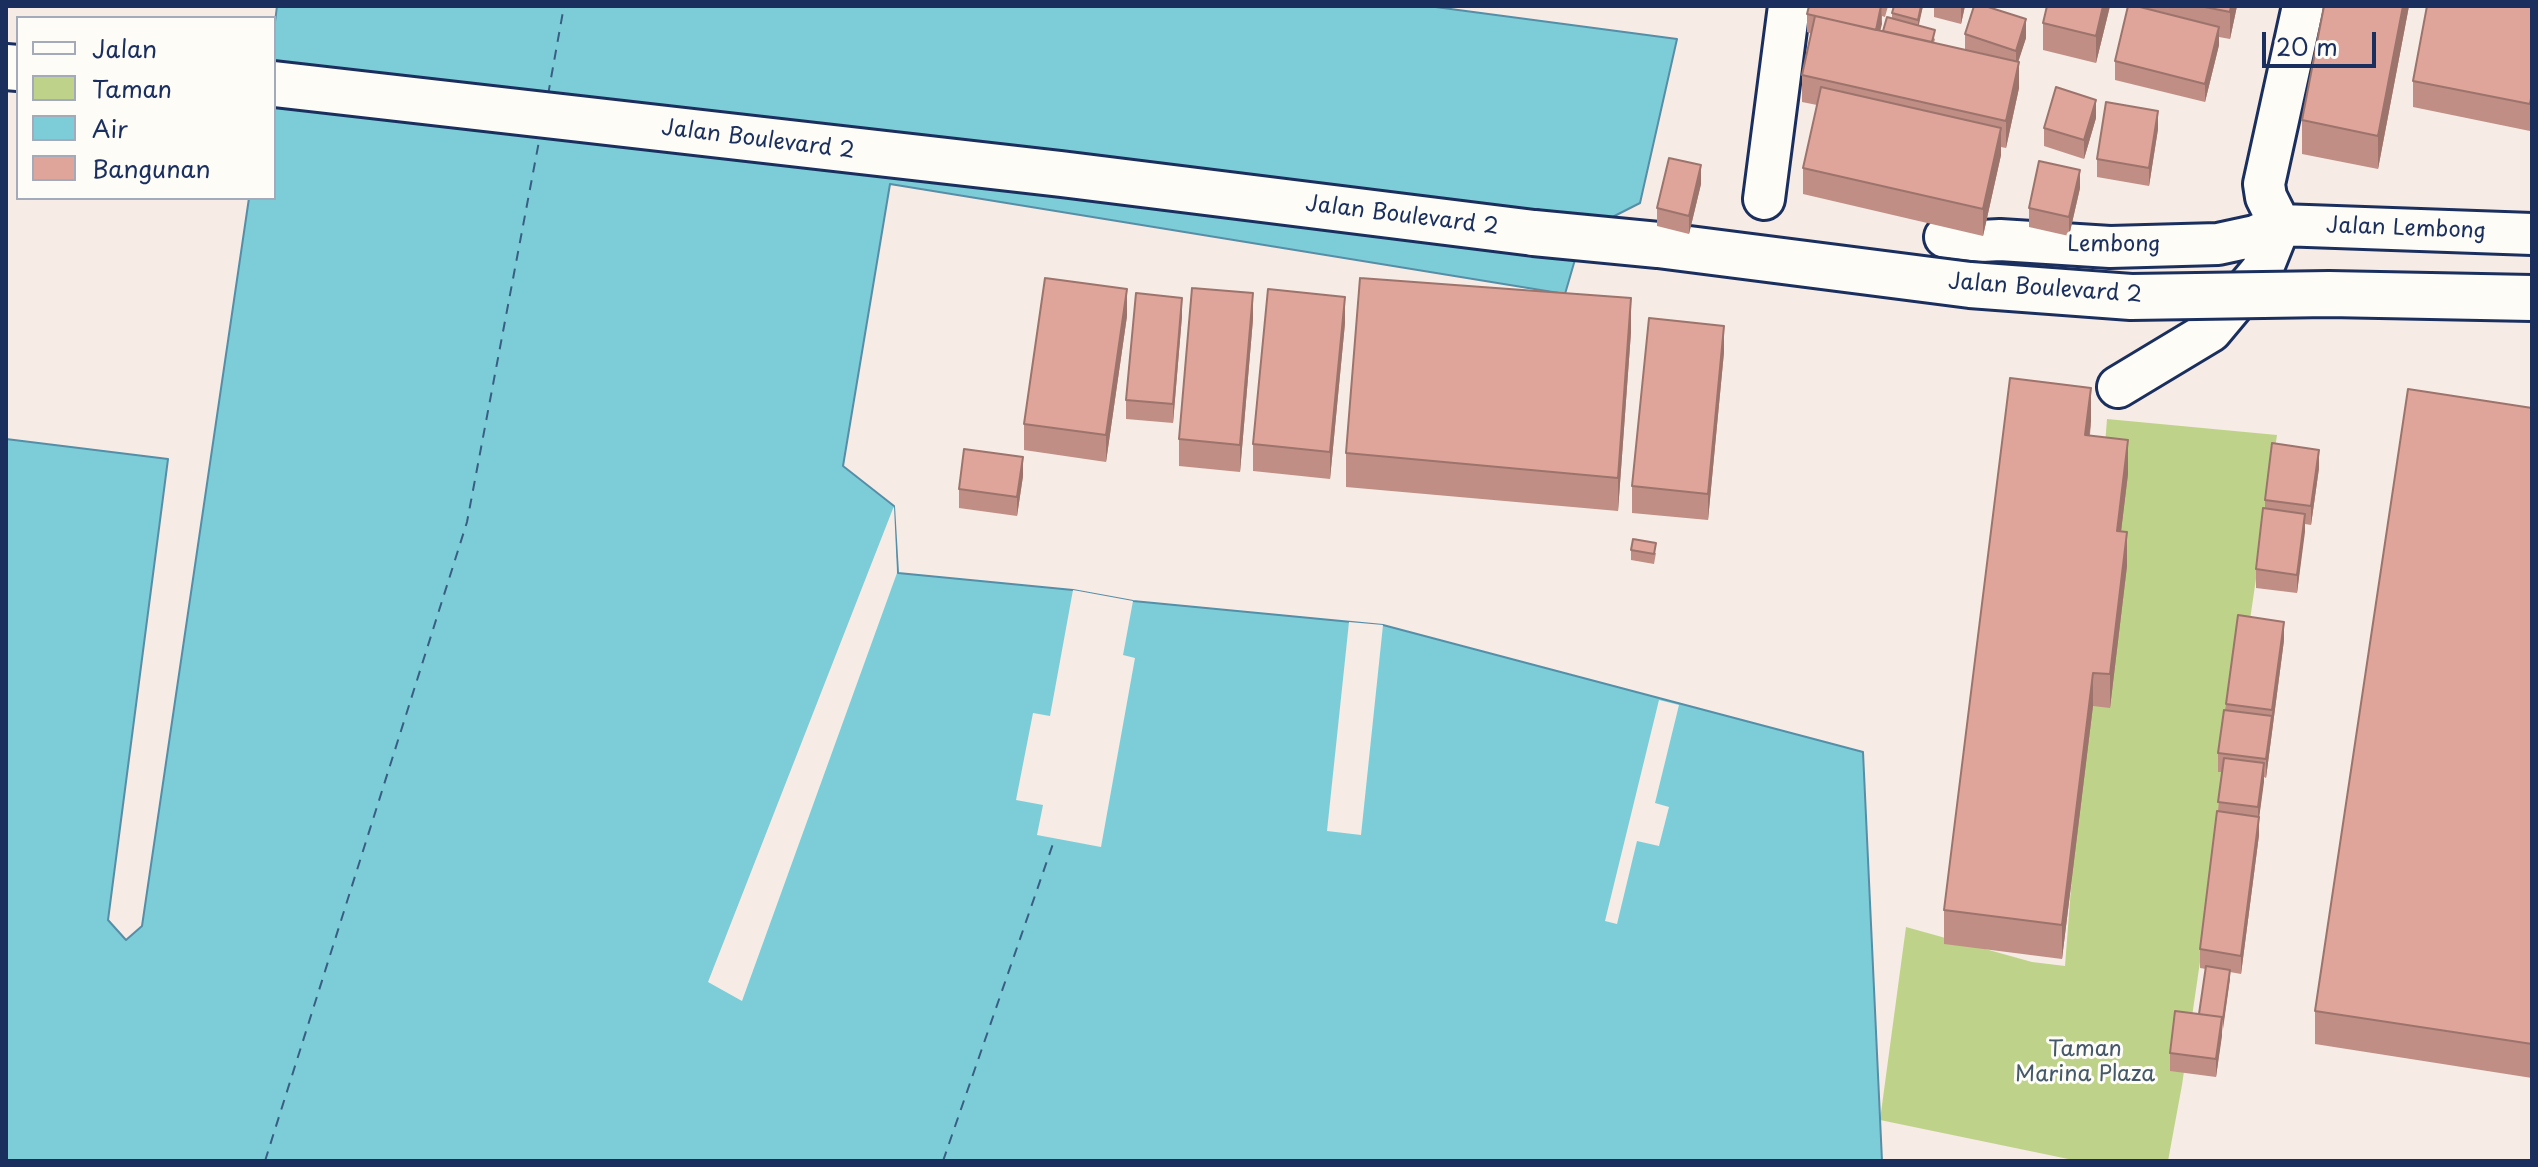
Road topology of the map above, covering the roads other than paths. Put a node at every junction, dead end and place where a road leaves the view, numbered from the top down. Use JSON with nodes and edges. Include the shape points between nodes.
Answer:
{"nodes":[{"id":1,"x":1789,"y":6,"type":"edge"},
{"id":2,"x":2303,"y":6,"type":"edge"},
{"id":3,"x":276,"y":84,"type":"edge"},
{"id":4,"x":1764,"y":199,"type":"dead end"},
{"id":5,"x":2280,"y":225,"type":"junction"},
{"id":6,"x":2532,"y":234,"type":"edge"},
{"id":7,"x":1945,"y":237,"type":"dead end"},
{"id":8,"x":2532,"y":298,"type":"edge"},
{"id":9,"x":2118,"y":387,"type":"dead end"}],
"edges":[{"from":1,"to":4,"type":"street"},
{"from":2,"to":5,"type":"street","via":[[2264,184]]},
{"from":3,"to":8,"type":"main road","name":"Jalan Boulevard 2","bridge":true,"via":[[1970,285],[2131,297]]},
{"from":5,"to":6,"type":"street","name":"Jalan Lembong"},
{"from":5,"to":7,"type":"street","name":"Lembong","via":[[2218,244],[2110,247]]},
{"from":5,"to":9,"type":"street","via":[[2262,270],[2211,331]]}]}
